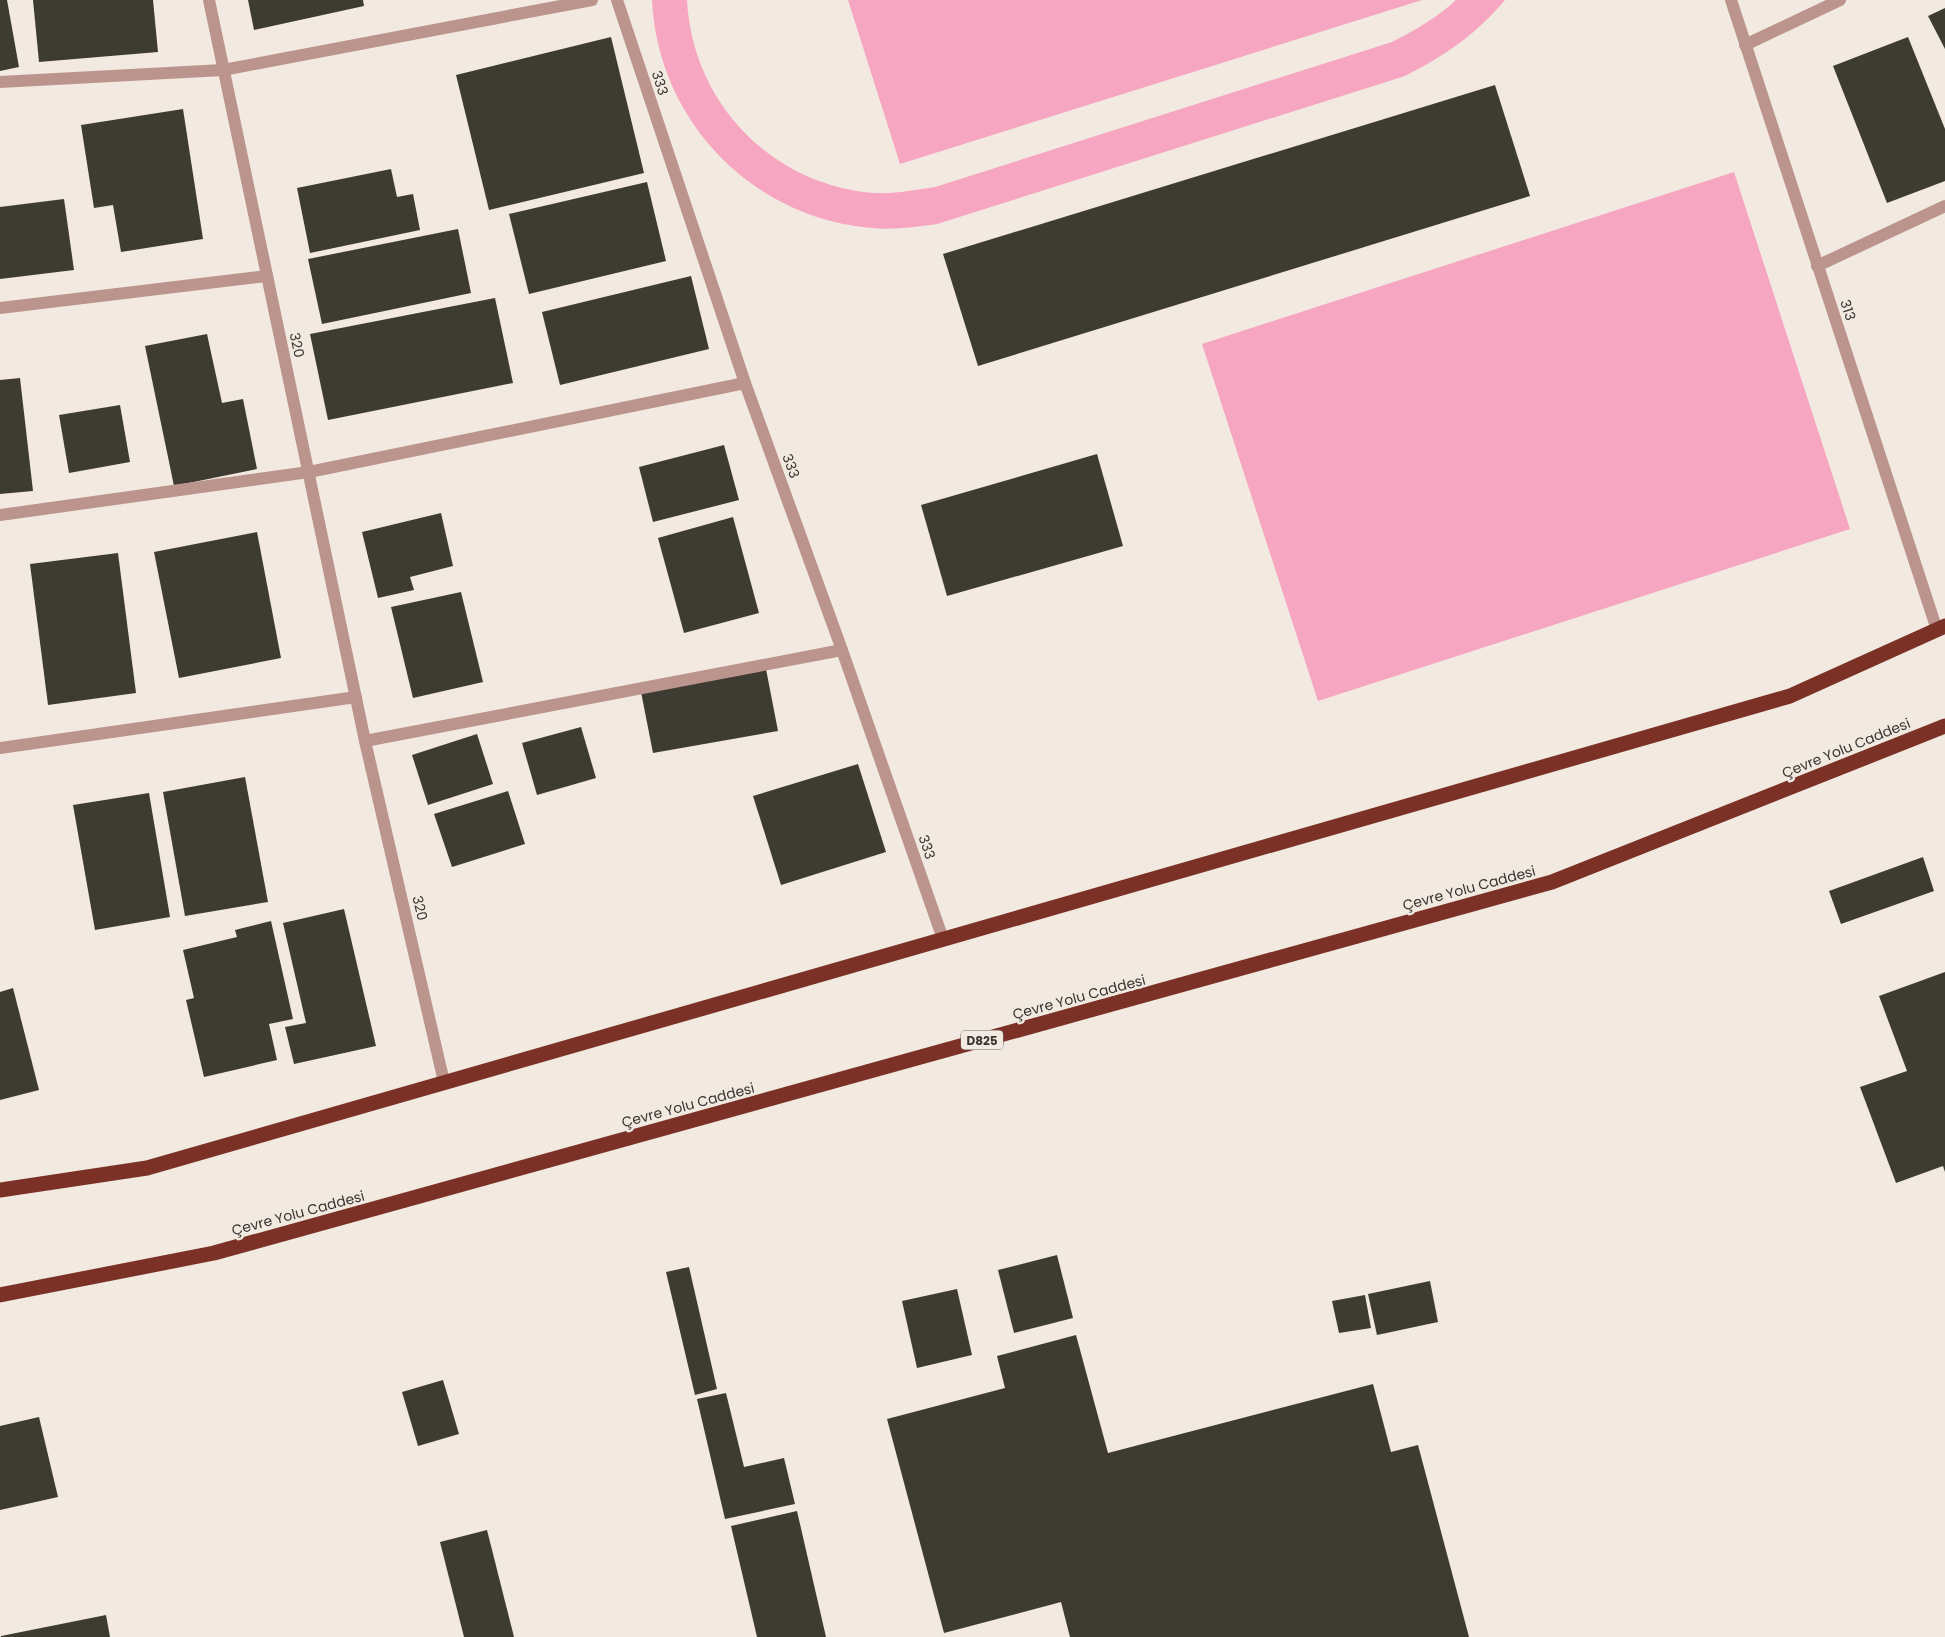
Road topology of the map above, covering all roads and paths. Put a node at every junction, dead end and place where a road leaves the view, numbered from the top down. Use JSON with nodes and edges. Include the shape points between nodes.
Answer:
{"nodes":[{"id":1,"x":210,"y":0,"type":"edge"},
{"id":2,"x":592,"y":0,"type":"edge"},
{"id":3,"x":617,"y":0,"type":"edge"},
{"id":4,"x":1731,"y":0,"type":"edge"},
{"id":5,"x":1840,"y":0,"type":"edge"},
{"id":6,"x":1745,"y":45,"type":"junction"},
{"id":7,"x":223,"y":70,"type":"junction"},
{"id":8,"x":0,"y":82,"type":"edge"},
{"id":9,"x":1945,"y":206,"type":"edge"},
{"id":10,"x":1817,"y":266,"type":"junction"},
{"id":11,"x":267,"y":276,"type":"junction"},
{"id":12,"x":0,"y":308,"type":"edge"},
{"id":13,"x":745,"y":383,"type":"junction"},
{"id":14,"x":309,"y":472,"type":"junction"},
{"id":15,"x":0,"y":515,"type":"edge"},
{"id":16,"x":1941,"y":628,"type":"edge"},
{"id":17,"x":842,"y":650,"type":"junction"},
{"id":18,"x":356,"y":697,"type":"junction"},
{"id":19,"x":1945,"y":726,"type":"edge"},
{"id":20,"x":365,"y":741,"type":"junction"},
{"id":21,"x":0,"y":748,"type":"edge"},
{"id":22,"x":943,"y":939,"type":"junction"},
{"id":23,"x":444,"y":1082,"type":"junction"},
{"id":24,"x":0,"y":1190,"type":"edge"},
{"id":25,"x":0,"y":1295,"type":"edge"}],
"edges":[{"from":1,"to":7,"type":"street","name":"320"},
{"from":2,"to":7,"type":"street"},
{"from":3,"to":13,"type":"street","name":"333"},
{"from":4,"to":6,"type":"street","name":"313"},
{"from":5,"to":6,"type":"street"},
{"from":6,"to":10,"type":"street","name":"313"},
{"from":7,"to":8,"type":"street"},
{"from":7,"to":11,"type":"street","name":"320"},
{"from":9,"to":10,"type":"street"},
{"from":10,"to":16,"type":"street","name":"313"},
{"from":11,"to":12,"type":"street"},
{"from":11,"to":14,"type":"street","name":"320"},
{"from":13,"to":14,"type":"street"},
{"from":13,"to":17,"type":"street","name":"333"},
{"from":14,"to":15,"type":"street"},
{"from":14,"to":18,"type":"street","name":"320"},
{"from":16,"to":22,"type":"highway","via":[[1790,696]]},
{"from":17,"to":20,"type":"street"},
{"from":17,"to":22,"type":"street","name":"333"},
{"from":18,"to":20,"type":"street","name":"320"},
{"from":18,"to":21,"type":"street"},
{"from":19,"to":25,"type":"highway","name":"Çevre Yolu Caddesi","number":"D825","via":[[1552,882],[214,1253]]},
{"from":20,"to":23,"type":"street","name":"320"},
{"from":22,"to":23,"type":"highway"},
{"from":23,"to":24,"type":"highway","via":[[147,1168]]}]}
